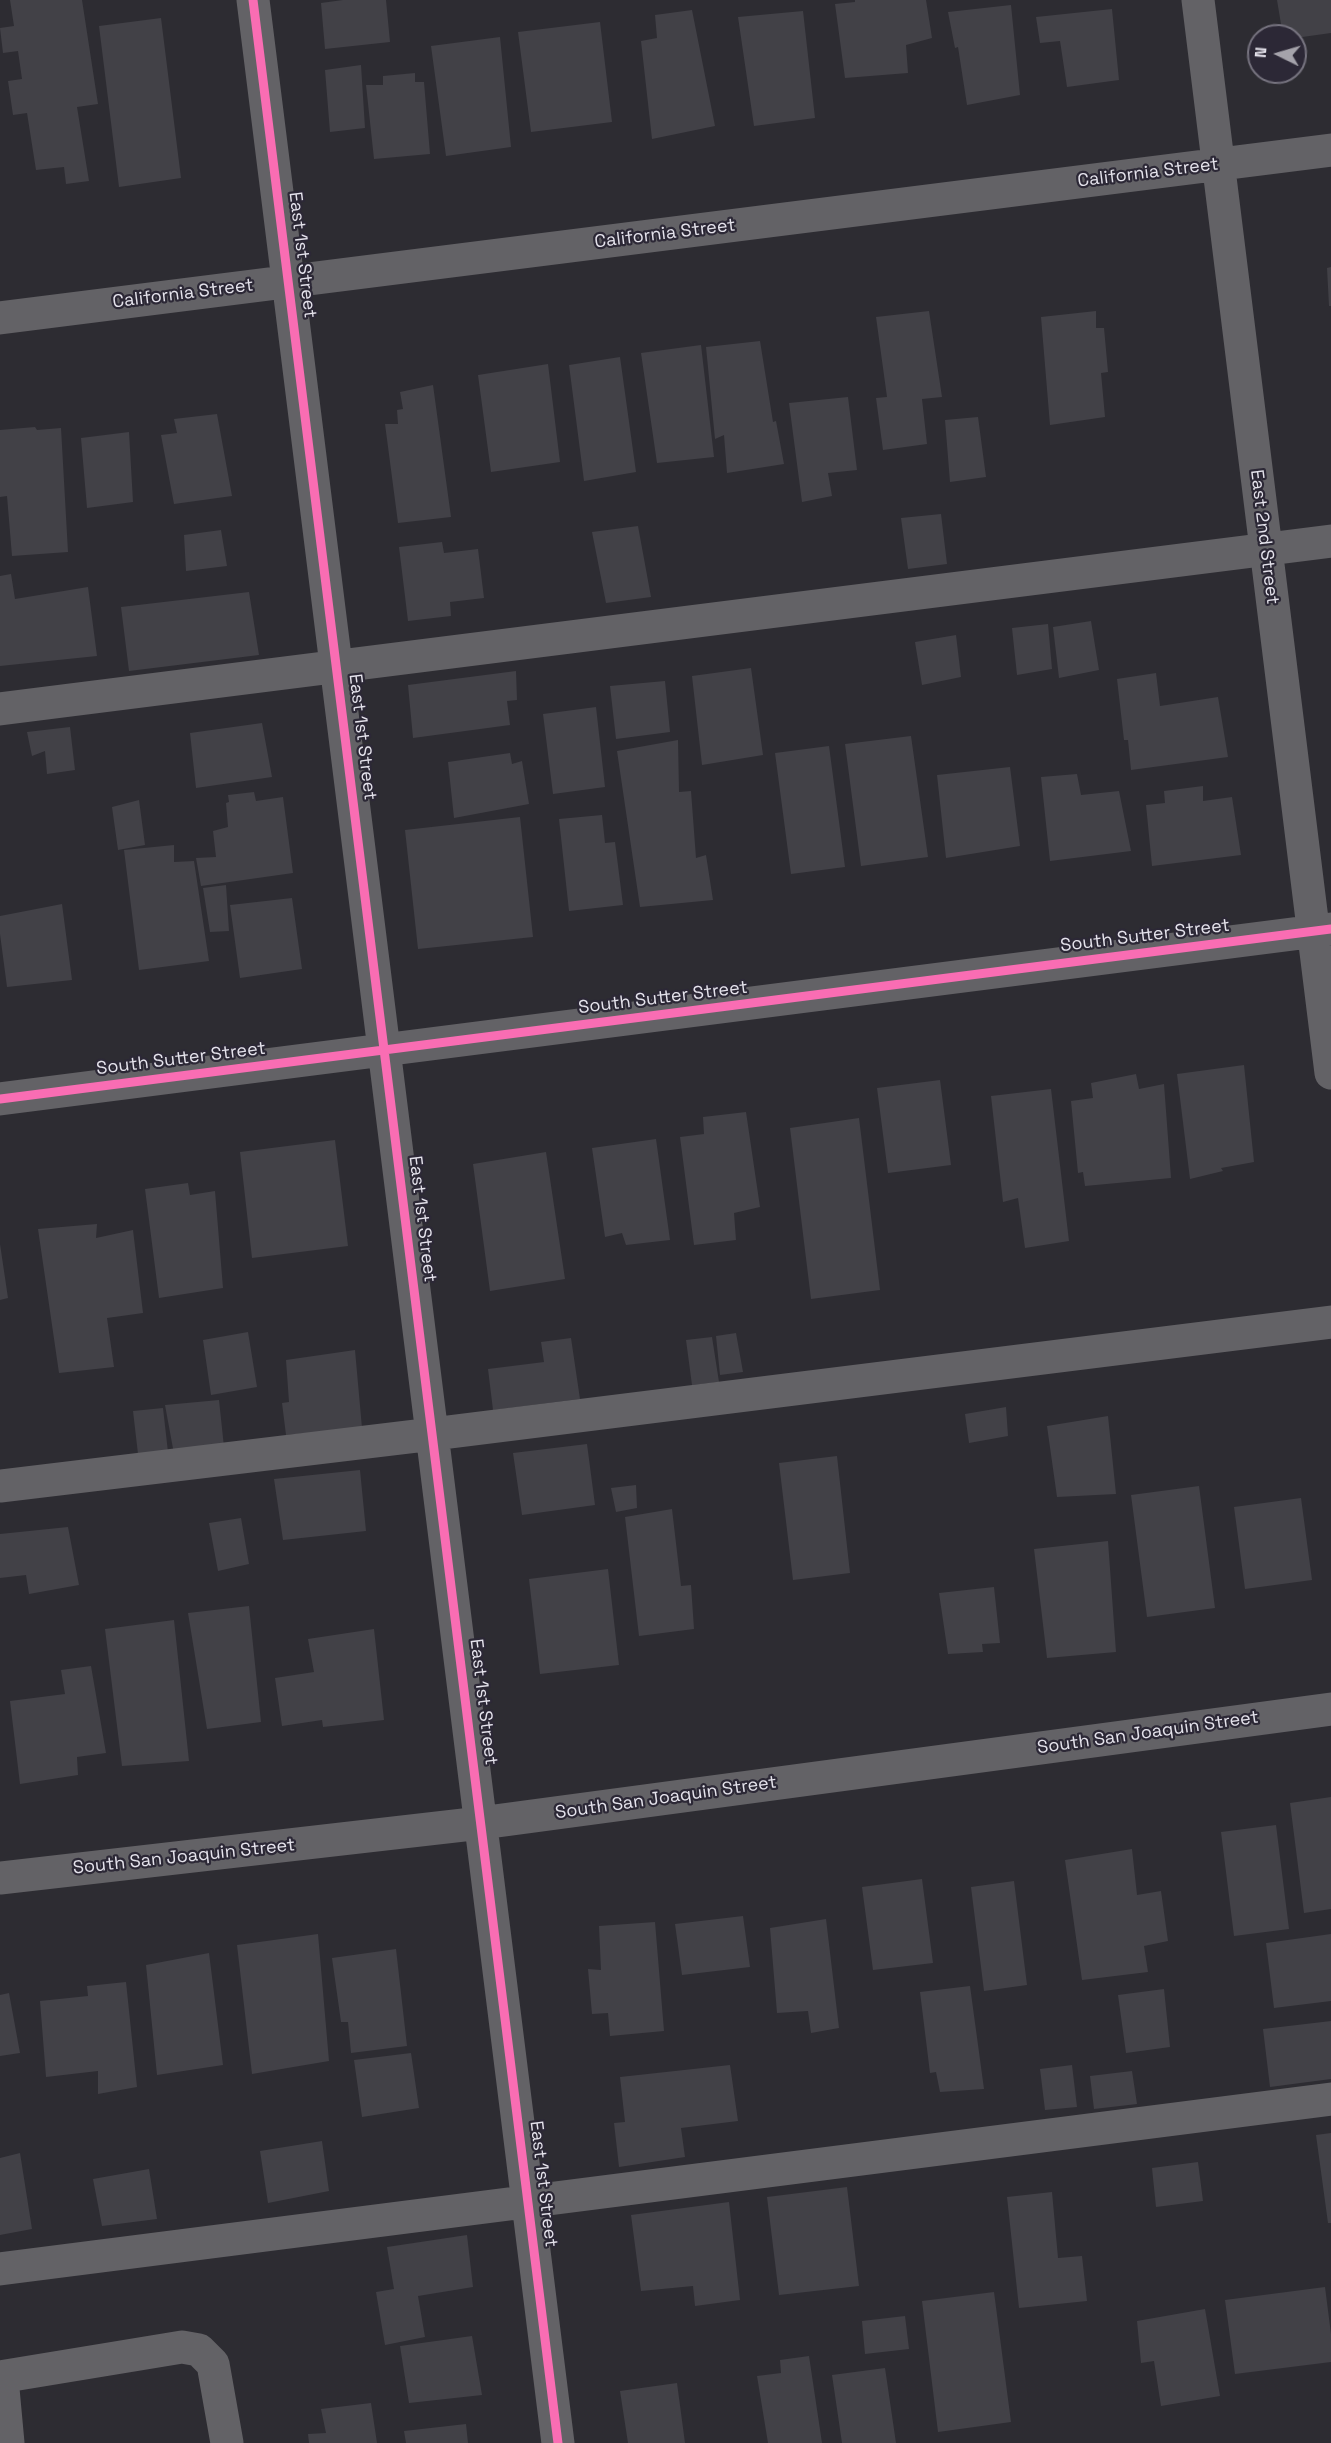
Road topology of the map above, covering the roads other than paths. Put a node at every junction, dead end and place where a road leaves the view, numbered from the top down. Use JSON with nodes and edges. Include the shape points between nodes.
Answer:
{"nodes":[{"id":1,"x":254,"y":0,"type":"edge"},
{"id":2,"x":1197,"y":0,"type":"edge"},
{"id":3,"x":1331,"y":150,"type":"edge"},
{"id":4,"x":1218,"y":165,"type":"junction"},
{"id":5,"x":289,"y":281,"type":"junction"},
{"id":6,"x":0,"y":318,"type":"edge"},
{"id":7,"x":1331,"y":542,"type":"edge"},
{"id":8,"x":1266,"y":550,"type":"junction"},
{"id":9,"x":337,"y":668,"type":"junction"},
{"id":10,"x":0,"y":709,"type":"edge"},
{"id":11,"x":1322,"y":930,"type":"edge"},
{"id":12,"x":385,"y":1050,"type":"junction"},
{"id":13,"x":1331,"y":1073,"type":"edge"},
{"id":14,"x":0,"y":1099,"type":"edge"},
{"id":15,"x":1331,"y":1322,"type":"edge"},
{"id":16,"x":433,"y":1434,"type":"junction"},
{"id":17,"x":0,"y":1486,"type":"edge"},
{"id":18,"x":1331,"y":1709,"type":"edge"},
{"id":19,"x":481,"y":1823,"type":"junction"},
{"id":20,"x":0,"y":1878,"type":"edge"},
{"id":21,"x":1331,"y":2099,"type":"edge"},
{"id":22,"x":528,"y":2201,"type":"junction"},
{"id":23,"x":0,"y":2269,"type":"edge"},
{"id":24,"x":1,"y":2378,"type":"edge"},
{"id":25,"x":8,"y":2443,"type":"edge"},
{"id":26,"x":227,"y":2443,"type":"edge"},
{"id":27,"x":558,"y":2443,"type":"edge"}],
"edges":[{"from":1,"to":5,"type":"street","name":"East 1st Street"},
{"from":2,"to":4,"type":"street","name":"East 2nd Street"},
{"from":3,"to":4,"type":"street","name":"California Street"},
{"from":4,"to":5,"type":"street","name":"California Street"},
{"from":4,"to":8,"type":"street","name":"East 2nd Street"},
{"from":5,"to":6,"type":"street","name":"California Street"},
{"from":5,"to":9,"type":"street","name":"East 1st Street"},
{"from":7,"to":8,"type":"street"},
{"from":8,"to":9,"type":"street"},
{"from":8,"to":11,"type":"street","name":"East 2nd Street"},
{"from":9,"to":10,"type":"street"},
{"from":9,"to":12,"type":"street","name":"East 1st Street"},
{"from":11,"to":12,"type":"street","name":"South Sutter Street"},
{"from":11,"to":13,"type":"street","name":"East 2nd Street"},
{"from":12,"to":14,"type":"street","name":"South Sutter Street"},
{"from":12,"to":16,"type":"street","name":"East 1st Street"},
{"from":15,"to":16,"type":"street"},
{"from":16,"to":17,"type":"street"},
{"from":16,"to":19,"type":"street","name":"East 1st Street"},
{"from":18,"to":19,"type":"street","name":"South San Joaquin Street"},
{"from":19,"to":20,"type":"street","name":"South San Joaquin Street"},
{"from":19,"to":22,"type":"street","name":"East 1st Street"},
{"from":21,"to":22,"type":"street"},
{"from":22,"to":23,"type":"street"},
{"from":22,"to":27,"type":"street","name":"East 1st Street"},
{"from":24,"to":25,"type":"street"},
{"from":24,"to":26,"type":"street","via":[[182,2348],[199,2350],[213,2364]]}]}
